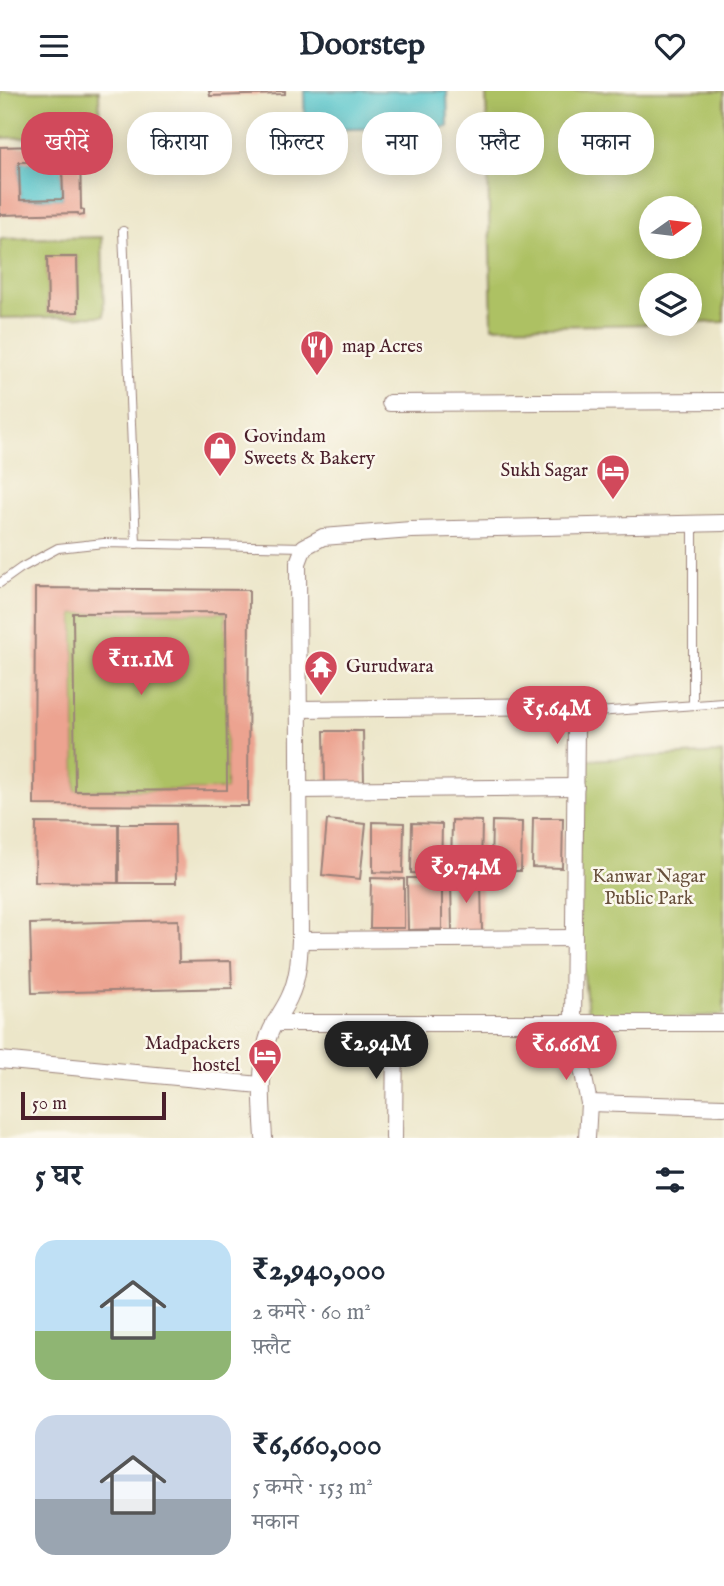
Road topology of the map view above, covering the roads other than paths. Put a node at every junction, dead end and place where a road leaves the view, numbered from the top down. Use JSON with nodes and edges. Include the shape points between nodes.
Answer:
{"nodes":[{"id":1,"x":124,"y":231,"type":"dead end"},
{"id":2,"x":724,"y":401,"type":"edge"},
{"id":3,"x":390,"y":403,"type":"dead end"},
{"id":4,"x":724,"y":523,"type":"edge"},
{"id":5,"x":694,"y":524,"type":"junction"},
{"id":6,"x":136,"y":544,"type":"junction"},
{"id":7,"x":304,"y":547,"type":"junction"},
{"id":8,"x":0,"y":583,"type":"edge"},
{"id":9,"x":724,"y":703,"type":"edge"},
{"id":10,"x":693,"y":705,"type":"junction"},
{"id":11,"x":299,"y":709,"type":"junction"},
{"id":12,"x":569,"y":714,"type":"junction"},
{"id":13,"x":576,"y":786,"type":"junction"},
{"id":14,"x":299,"y":790,"type":"junction"},
{"id":15,"x":574,"y":938,"type":"junction"},
{"id":16,"x":300,"y":940,"type":"junction"},
{"id":17,"x":274,"y":1023,"type":"junction"},
{"id":18,"x":573,"y":1023,"type":"junction"},
{"id":19,"x":724,"y":1023,"type":"edge"},
{"id":20,"x":395,"y":1024,"type":"junction"},
{"id":21,"x":0,"y":1060,"type":"edge"},
{"id":22,"x":260,"y":1086,"type":"junction"},
{"id":23,"x":589,"y":1103,"type":"junction"},
{"id":24,"x":724,"y":1107,"type":"edge"},
{"id":25,"x":264,"y":1138,"type":"edge"},
{"id":26,"x":394,"y":1138,"type":"edge"},
{"id":27,"x":587,"y":1138,"type":"edge"}],
"edges":[{"from":1,"to":6,"type":"lane"},
{"from":2,"to":3,"type":"street"},
{"from":4,"to":5,"type":"street"},
{"from":5,"to":7,"type":"street","via":[[411,530],[323,537]]},
{"from":5,"to":10,"type":"lane"},
{"from":6,"to":7,"type":"lane"},
{"from":6,"to":8,"type":"lane","via":[[58,548]]},
{"from":7,"to":11,"type":"street","via":[[298,563]]},
{"from":9,"to":10,"type":"lane"},
{"from":10,"to":12,"type":"lane"},
{"from":11,"to":12,"type":"street","via":[[554,706]]},
{"from":11,"to":14,"type":"street"},
{"from":12,"to":13,"type":"street","via":[[576,727]]},
{"from":13,"to":14,"type":"street"},
{"from":13,"to":15,"type":"street"},
{"from":14,"to":16,"type":"street"},
{"from":15,"to":16,"type":"street"},
{"from":15,"to":18,"type":"street"},
{"from":16,"to":17,"type":"street","via":[[298,973]]},
{"from":17,"to":20,"type":"street"},
{"from":17,"to":22,"type":"street"},
{"from":18,"to":19,"type":"street"},
{"from":18,"to":20,"type":"street"},
{"from":18,"to":23,"type":"street"},
{"from":20,"to":26,"type":"street"},
{"from":21,"to":22,"type":"street"},
{"from":22,"to":25,"type":"street"},
{"from":23,"to":24,"type":"street"},
{"from":23,"to":27,"type":"street"}]}
